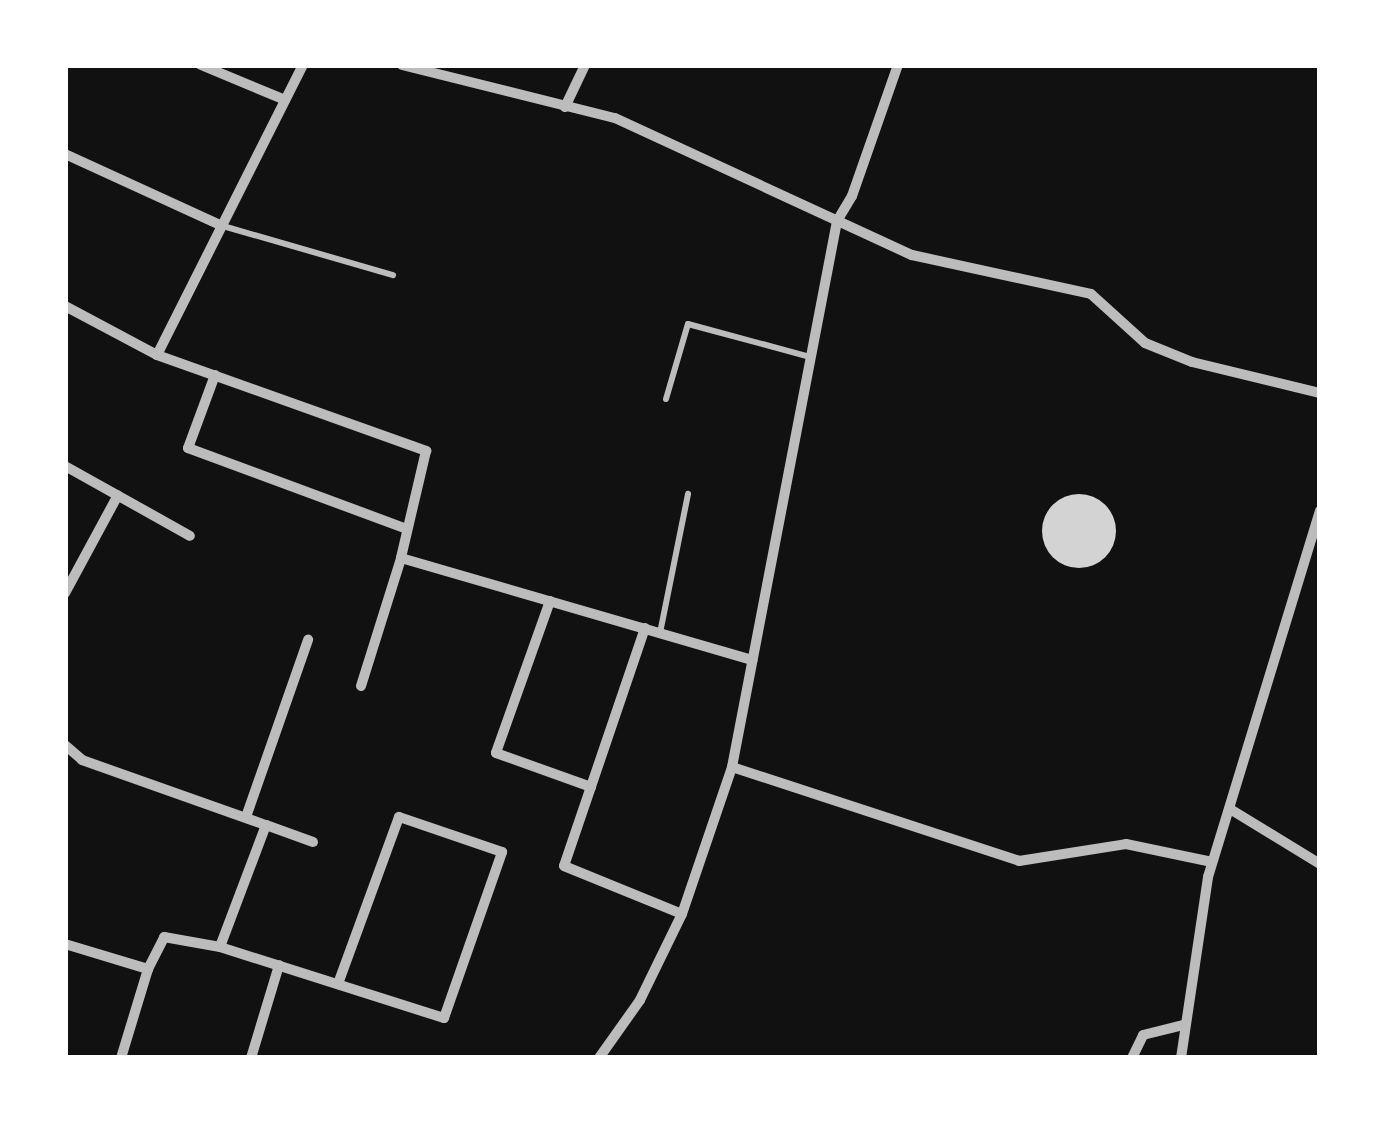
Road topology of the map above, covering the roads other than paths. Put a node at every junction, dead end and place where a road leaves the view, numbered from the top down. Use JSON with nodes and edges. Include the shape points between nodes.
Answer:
{"nodes":[{"id":1,"x":201,"y":65,"type":"edge"},
{"id":2,"x":303,"y":65,"type":"edge"},
{"id":3,"x":402,"y":65,"type":"edge"},
{"id":4,"x":586,"y":65,"type":"edge"},
{"id":5,"x":898,"y":65,"type":"edge"},
{"id":6,"x":285,"y":100,"type":"junction"},
{"id":7,"x":565,"y":107,"type":"junction"},
{"id":8,"x":65,"y":154,"type":"edge"},
{"id":9,"x":837,"y":221,"type":"junction"},
{"id":10,"x":222,"y":226,"type":"junction"},
{"id":11,"x":393,"y":274,"type":"dead end"},
{"id":12,"x":65,"y":306,"type":"edge"},
{"id":13,"x":158,"y":355,"type":"junction"},
{"id":14,"x":810,"y":358,"type":"junction"},
{"id":15,"x":215,"y":375,"type":"junction"},
{"id":16,"x":1320,"y":393,"type":"edge"},
{"id":17,"x":666,"y":399,"type":"dead end"},
{"id":18,"x":65,"y":466,"type":"edge"},
{"id":19,"x":688,"y":494,"type":"dead end"},
{"id":20,"x":118,"y":495,"type":"junction"},
{"id":21,"x":1320,"y":510,"type":"edge"},
{"id":22,"x":408,"y":529,"type":"junction"},
{"id":23,"x":190,"y":536,"type":"dead end"},
{"id":24,"x":400,"y":558,"type":"junction"},
{"id":25,"x":65,"y":593,"type":"edge"},
{"id":26,"x":550,"y":601,"type":"junction"},
{"id":27,"x":645,"y":628,"type":"junction"},
{"id":28,"x":660,"y":633,"type":"junction"},
{"id":29,"x":308,"y":640,"type":"dead end"},
{"id":30,"x":752,"y":660,"type":"junction"},
{"id":31,"x":361,"y":686,"type":"dead end"},
{"id":32,"x":65,"y":746,"type":"edge"},
{"id":33,"x":732,"y":766,"type":"junction"},
{"id":34,"x":591,"y":788,"type":"junction"},
{"id":35,"x":1230,"y":809,"type":"junction"},
{"id":36,"x":246,"y":817,"type":"junction"},
{"id":37,"x":266,"y":824,"type":"junction"},
{"id":38,"x":313,"y":842,"type":"dead end"},
{"id":39,"x":1212,"y":862,"type":"junction"},
{"id":40,"x":1320,"y":864,"type":"edge"},
{"id":41,"x":682,"y":914,"type":"junction"},
{"id":42,"x":65,"y":944,"type":"edge"},
{"id":43,"x":220,"y":947,"type":"junction"},
{"id":44,"x":279,"y":965,"type":"junction"},
{"id":45,"x":148,"y":969,"type":"junction"},
{"id":46,"x":338,"y":984,"type":"junction"},
{"id":47,"x":1183,"y":1025,"type":"junction"},
{"id":48,"x":121,"y":1058,"type":"edge"},
{"id":49,"x":251,"y":1058,"type":"edge"},
{"id":50,"x":598,"y":1058,"type":"edge"},
{"id":51,"x":1132,"y":1058,"type":"edge"},
{"id":52,"x":1180,"y":1058,"type":"edge"}],
"edges":[{"from":1,"to":6,"type":"street"},
{"from":2,"to":6,"type":"street"},
{"from":3,"to":7,"type":"street"},
{"from":4,"to":7,"type":"street"},
{"from":5,"to":9,"type":"street"},
{"from":6,"to":10,"type":"street"},
{"from":7,"to":9,"type":"street","via":[[615,118]]},
{"from":8,"to":10,"type":"street"},
{"from":9,"to":14,"type":"street"},
{"from":9,"to":16,"type":"street","via":[[912,254],[1091,294],[1146,344]]},
{"from":10,"to":11,"type":"lane"},
{"from":10,"to":13,"type":"street"},
{"from":12,"to":13,"type":"street"},
{"from":13,"to":15,"type":"street"},
{"from":14,"to":17,"type":"lane","via":[[688,324]]},
{"from":14,"to":30,"type":"street"},
{"from":15,"to":22,"type":"street","via":[[426,451]]},
{"from":15,"to":22,"type":"street","via":[[188,448]]},
{"from":18,"to":20,"type":"street"},
{"from":19,"to":28,"type":"lane"},
{"from":20,"to":23,"type":"street"},
{"from":20,"to":25,"type":"street"},
{"from":21,"to":35,"type":"street"},
{"from":22,"to":24,"type":"street"},
{"from":24,"to":26,"type":"street"},
{"from":24,"to":31,"type":"street"},
{"from":26,"to":27,"type":"street"},
{"from":26,"to":34,"type":"street","via":[[496,753]]},
{"from":27,"to":28,"type":"street"},
{"from":27,"to":34,"type":"street"},
{"from":28,"to":30,"type":"street"},
{"from":29,"to":36,"type":"street"},
{"from":30,"to":33,"type":"street"},
{"from":32,"to":36,"type":"street","via":[[82,760]]},
{"from":33,"to":39,"type":"street","via":[[1019,862],[1126,844]]},
{"from":33,"to":41,"type":"street"},
{"from":34,"to":41,"type":"street","via":[[564,866]]},
{"from":35,"to":39,"type":"street"},
{"from":35,"to":40,"type":"street"},
{"from":36,"to":37,"type":"street"},
{"from":37,"to":38,"type":"street"},
{"from":37,"to":43,"type":"street"},
{"from":39,"to":47,"type":"street"},
{"from":41,"to":50,"type":"street","via":[[640,1000]]},
{"from":42,"to":45,"type":"street"},
{"from":43,"to":44,"type":"street"},
{"from":43,"to":45,"type":"street","via":[[164,937]]},
{"from":44,"to":46,"type":"street"},
{"from":44,"to":49,"type":"street"},
{"from":45,"to":48,"type":"street"},
{"from":46,"to":46,"type":"street","via":[[444,1018],[502,852],[399,817]]},
{"from":47,"to":51,"type":"street","via":[[1142,1035]]},
{"from":47,"to":52,"type":"street"}]}
